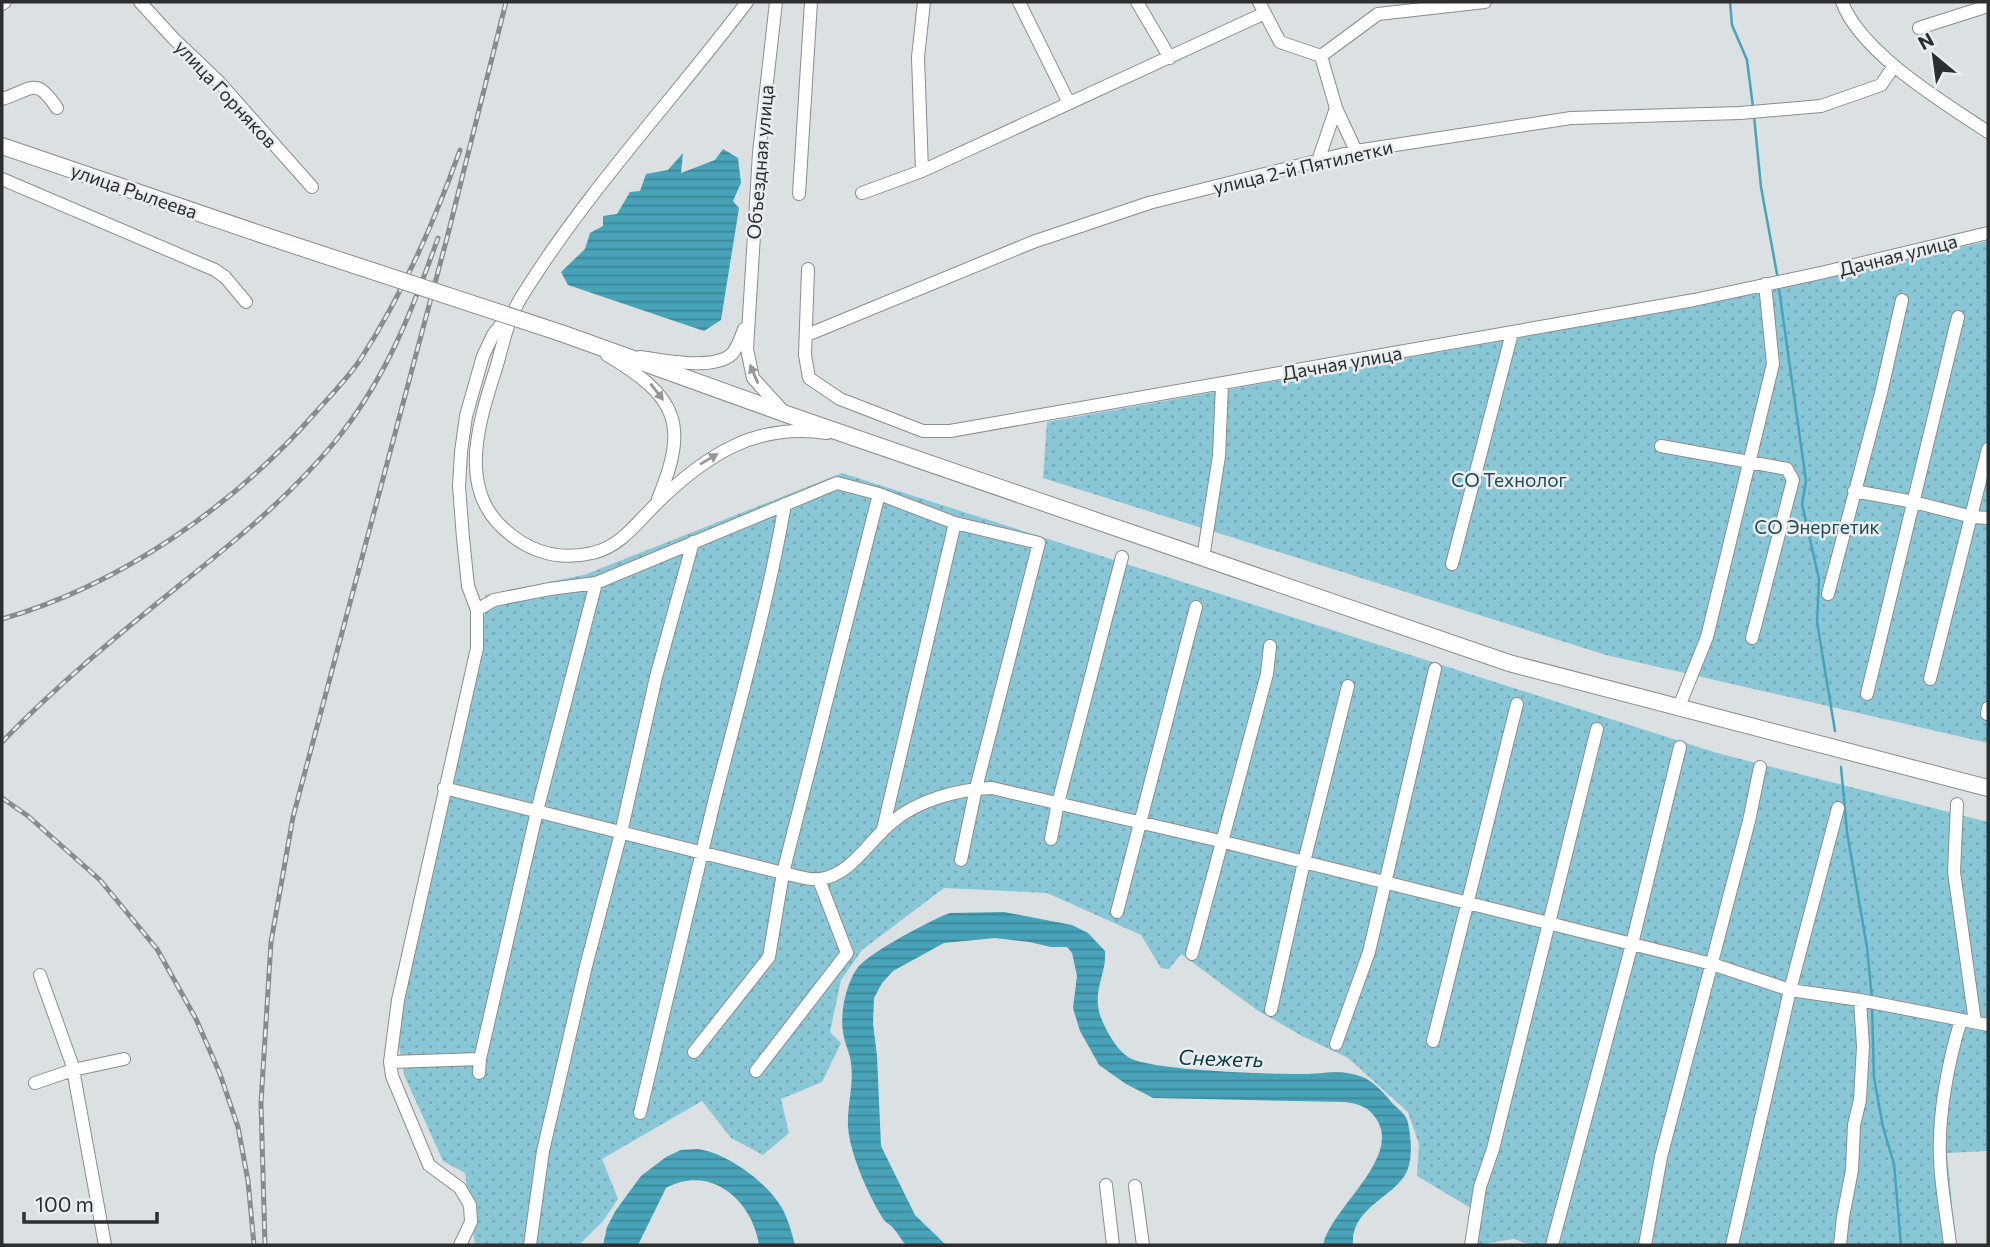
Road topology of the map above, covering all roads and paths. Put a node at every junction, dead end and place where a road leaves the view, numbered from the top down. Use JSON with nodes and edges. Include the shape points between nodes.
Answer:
{"nodes":[{"id":1,"x":140,"y":2,"type":"edge"},
{"id":2,"x":747,"y":2,"type":"edge"},
{"id":3,"x":776,"y":2,"type":"edge"},
{"id":4,"x":811,"y":2,"type":"edge"},
{"id":5,"x":924,"y":2,"type":"edge"},
{"id":6,"x":1019,"y":2,"type":"edge"},
{"id":7,"x":1137,"y":2,"type":"edge"},
{"id":8,"x":1485,"y":2,"type":"edge"},
{"id":9,"x":1842,"y":2,"type":"edge"},
{"id":10,"x":1988,"y":6,"type":"edge"},
{"id":11,"x":1262,"y":7,"type":"edge"},
{"id":12,"x":1377,"y":8,"type":"edge"},
{"id":13,"x":1919,"y":28,"type":"dead end"},
{"id":14,"x":1321,"y":56,"type":"junction"},
{"id":15,"x":1170,"y":58,"type":"junction"},
{"id":16,"x":1894,"y":66,"type":"junction"},
{"id":17,"x":2,"y":99,"type":"edge"},
{"id":18,"x":1069,"y":103,"type":"junction"},
{"id":19,"x":57,"y":108,"type":"dead end"},
{"id":20,"x":1336,"y":108,"type":"junction"},
{"id":21,"x":1988,"y":132,"type":"edge"},
{"id":22,"x":2,"y":146,"type":"edge"},
{"id":23,"x":1356,"y":151,"type":"junction"},
{"id":24,"x":1318,"y":161,"type":"junction"},
{"id":25,"x":922,"y":171,"type":"junction"},
{"id":26,"x":2,"y":179,"type":"edge"},
{"id":27,"x":312,"y":187,"type":"dead end"},
{"id":28,"x":862,"y":193,"type":"dead end"},
{"id":29,"x":799,"y":194,"type":"dead end"},
{"id":30,"x":1988,"y":233,"type":"edge"},
{"id":31,"x":808,"y":269,"type":"dead end"},
{"id":32,"x":1765,"y":284,"type":"junction"},
{"id":33,"x":520,"y":298,"type":"junction"},
{"id":34,"x":1902,"y":299,"type":"dead end"},
{"id":35,"x":246,"y":302,"type":"dead end"},
{"id":36,"x":1958,"y":317,"type":"dead end"},
{"id":37,"x":747,"y":322,"type":"junction"},
{"id":38,"x":1512,"y":333,"type":"junction"},
{"id":39,"x":807,"y":335,"type":"junction"},
{"id":40,"x":582,"y":340,"type":"junction"},
{"id":41,"x":626,"y":356,"type":"junction"},
{"id":42,"x":1222,"y":385,"type":"junction"},
{"id":43,"x":786,"y":414,"type":"junction"},
{"id":44,"x":862,"y":440,"type":"junction"},
{"id":45,"x":1661,"y":446,"type":"dead end"},
{"id":46,"x":1988,"y":449,"type":"edge"},
{"id":47,"x":1750,"y":463,"type":"junction"},
{"id":48,"x":1854,"y":491,"type":"junction"},
{"id":49,"x":879,"y":494,"type":"junction"},
{"id":50,"x":1914,"y":502,"type":"junction"},
{"id":51,"x":657,"y":503,"type":"junction"},
{"id":52,"x":785,"y":504,"type":"junction"},
{"id":53,"x":1972,"y":517,"type":"junction"},
{"id":54,"x":1988,"y":518,"type":"edge"},
{"id":55,"x":955,"y":523,"type":"junction"},
{"id":56,"x":693,"y":542,"type":"junction"},
{"id":57,"x":1122,"y":556,"type":"dead end"},
{"id":58,"x":1203,"y":558,"type":"junction"},
{"id":59,"x":1452,"y":564,"type":"dead end"},
{"id":60,"x":596,"y":583,"type":"junction"},
{"id":61,"x":1828,"y":594,"type":"dead end"},
{"id":62,"x":1196,"y":607,"type":"dead end"},
{"id":63,"x":477,"y":610,"type":"junction"},
{"id":64,"x":1752,"y":638,"type":"dead end"},
{"id":65,"x":1270,"y":646,"type":"dead end"},
{"id":66,"x":1435,"y":669,"type":"dead end"},
{"id":67,"x":1930,"y":679,"type":"dead end"},
{"id":68,"x":1348,"y":687,"type":"dead end"},
{"id":69,"x":1867,"y":694,"type":"dead end"},
{"id":70,"x":1517,"y":704,"type":"dead end"},
{"id":71,"x":1678,"y":709,"type":"junction"},
{"id":72,"x":1597,"y":729,"type":"dead end"},
{"id":73,"x":1680,"y":747,"type":"dead end"},
{"id":74,"x":1760,"y":767,"type":"dead end"},
{"id":75,"x":444,"y":788,"type":"junction"},
{"id":76,"x":976,"y":788,"type":"junction"},
{"id":77,"x":1988,"y":788,"type":"edge"},
{"id":78,"x":1058,"y":803,"type":"junction"},
{"id":79,"x":1957,"y":804,"type":"dead end"},
{"id":80,"x":1838,"y":808,"type":"dead end"},
{"id":81,"x":537,"y":811,"type":"junction"},
{"id":82,"x":1140,"y":822,"type":"junction"},
{"id":83,"x":882,"y":832,"type":"junction"},
{"id":84,"x":621,"y":833,"type":"junction"},
{"id":85,"x":1051,"y":839,"type":"dead end"},
{"id":86,"x":1222,"y":841,"type":"junction"},
{"id":87,"x":701,"y":853,"type":"junction"},
{"id":88,"x":961,"y":860,"type":"dead end"},
{"id":89,"x":1304,"y":862,"type":"junction"},
{"id":90,"x":783,"y":873,"type":"junction"},
{"id":91,"x":819,"y":880,"type":"junction"},
{"id":92,"x":1387,"y":883,"type":"junction"},
{"id":93,"x":1467,"y":903,"type":"junction"},
{"id":94,"x":1116,"y":912,"type":"dead end"},
{"id":95,"x":1549,"y":923,"type":"junction"},
{"id":96,"x":1632,"y":944,"type":"junction"},
{"id":97,"x":1192,"y":954,"type":"dead end"},
{"id":98,"x":1712,"y":964,"type":"junction"},
{"id":99,"x":40,"y":975,"type":"dead end"},
{"id":100,"x":1790,"y":990,"type":"junction"},
{"id":101,"x":1860,"y":1000,"type":"junction"},
{"id":102,"x":1271,"y":1010,"type":"dead end"},
{"id":103,"x":1961,"y":1020,"type":"junction"},
{"id":104,"x":1982,"y":1024,"type":"edge"},
{"id":105,"x":1433,"y":1041,"type":"dead end"},
{"id":106,"x":1336,"y":1044,"type":"dead end"},
{"id":107,"x":694,"y":1052,"type":"dead end"},
{"id":108,"x":124,"y":1059,"type":"dead end"},
{"id":109,"x":480,"y":1059,"type":"junction"},
{"id":110,"x":390,"y":1062,"type":"junction"},
{"id":111,"x":73,"y":1070,"type":"junction"},
{"id":112,"x":756,"y":1071,"type":"dead end"},
{"id":113,"x":479,"y":1073,"type":"dead end"},
{"id":114,"x":35,"y":1083,"type":"dead end"},
{"id":115,"x":640,"y":1113,"type":"dead end"},
{"id":116,"x":1106,"y":1185,"type":"dead end"},
{"id":117,"x":1135,"y":1186,"type":"dead end"},
{"id":118,"x":105,"y":1245,"type":"edge"},
{"id":119,"x":460,"y":1245,"type":"edge"},
{"id":120,"x":530,"y":1245,"type":"edge"},
{"id":121,"x":1113,"y":1245,"type":"edge"},
{"id":122,"x":1143,"y":1245,"type":"edge"},
{"id":123,"x":1471,"y":1245,"type":"edge"},
{"id":124,"x":1552,"y":1245,"type":"edge"},
{"id":125,"x":1645,"y":1245,"type":"edge"},
{"id":126,"x":1732,"y":1245,"type":"edge"},
{"id":127,"x":1840,"y":1245,"type":"edge"},
{"id":128,"x":1950,"y":1245,"type":"edge"}],
"edges":[{"from":1,"to":27,"type":"street","name":"улица Горняков"},
{"from":2,"to":33,"type":"street","via":[[594,193]]},
{"from":3,"to":37,"type":"street","name":"Объездная улица"},
{"from":4,"to":29,"type":"street"},
{"from":5,"to":25,"type":"street","via":[[918,57]]},
{"from":6,"to":18,"type":"street"},
{"from":7,"to":15,"type":"street"},
{"from":8,"to":12,"type":"street"},
{"from":9,"to":16,"type":"street","via":[[1848,19]]},
{"from":10,"to":13,"type":"street"},
{"from":11,"to":14,"type":"street","via":[[1280,42]]},
{"from":11,"to":15,"type":"street"},
{"from":12,"to":14,"type":"street"},
{"from":14,"to":20,"type":"street"},
{"from":15,"to":18,"type":"street"},
{"from":16,"to":21,"type":"street"},
{"from":16,"to":23,"type":"street","name":"улица 2-й Пятилетки","via":[[1881,85],[1821,106],[1571,118]]},
{"from":17,"to":19,"type":"street","via":[[37,88],[46,92]]},
{"from":18,"to":25,"type":"street"},
{"from":20,"to":23,"type":"street"},
{"from":20,"to":24,"type":"street"},
{"from":22,"to":40,"type":"main road","name":"улица Рылеева","bridge":true},
{"from":23,"to":24,"type":"street","name":"улица 2-й Пятилетки"},
{"from":24,"to":39,"type":"street","name":"улица 2-й Пятилетки","via":[[1149,203],[1033,242]]},
{"from":25,"to":28,"type":"street"},
{"from":26,"to":35,"type":"street","via":[[215,270]]},
{"from":30,"to":32,"type":"street","name":"Дачная улица"},
{"from":31,"to":39,"type":"street","name":"Дачная улица"},
{"from":32,"to":38,"type":"street","name":"Дачная улица"},
{"from":32,"to":47,"type":"street","via":[[1773,364]]},
{"from":33,"to":51,"type":"street","via":[[477,443],[479,490],[492,517],[533,550],[575,556],[613,544]]},
{"from":33,"to":63,"type":"street","via":[[483,356],[461,452],[458,486],[463,538],[468,586]]},
{"from":34,"to":48,"type":"street"},
{"from":36,"to":50,"type":"street"},
{"from":37,"to":41,"type":"street","via":[[738,345],[720,360],[705,363]]},
{"from":43,"to":37,"type":"street","name":"Объездная улица","one_way":true,"via":[[753,378]]},
{"from":38,"to":42,"type":"street","name":"Дачная улица"},
{"from":38,"to":59,"type":"street"},
{"from":39,"to":42,"type":"street","name":"Дачная улица","via":[[810,378],[840,399],[923,431],[950,431]]},
{"from":40,"to":41,"type":"main road","name":"улица Рылеева"},
{"from":40,"to":51,"type":"street","one_way":true,"via":[[652,384],[669,410],[674,455]]},
{"from":41,"to":43,"type":"main road","name":"улица Рылеева"},
{"from":42,"to":58,"type":"street","via":[[1219,456]]},
{"from":43,"to":44,"type":"main road","name":"улица Рылеева"},
{"from":51,"to":44,"type":"street","one_way":true,"via":[[699,465],[738,442],[795,430]]},
{"from":44,"to":58,"type":"main road","name":"улица Рылеева"},
{"from":45,"to":47,"type":"street"},
{"from":46,"to":53,"type":"street"},
{"from":47,"to":64,"type":"street","via":[[1787,469],[1793,480]]},
{"from":47,"to":71,"type":"street","via":[[1707,637]]},
{"from":48,"to":50,"type":"street"},
{"from":48,"to":61,"type":"street"},
{"from":49,"to":52,"type":"street","via":[[837,483]]},
{"from":49,"to":55,"type":"street"},
{"from":49,"to":90,"type":"street"},
{"from":50,"to":53,"type":"street"},
{"from":50,"to":69,"type":"street"},
{"from":52,"to":56,"type":"street"},
{"from":52,"to":87,"type":"street"},
{"from":53,"to":54,"type":"street"},
{"from":53,"to":67,"type":"street"},
{"from":55,"to":76,"type":"street","via":[[1039,543]]},
{"from":55,"to":83,"type":"street"},
{"from":56,"to":60,"type":"street"},
{"from":56,"to":84,"type":"street"},
{"from":57,"to":78,"type":"street"},
{"from":58,"to":71,"type":"main road","name":"улица Рылеева","via":[[1508,663]]},
{"from":60,"to":63,"type":"street","via":[[494,600]]},
{"from":60,"to":81,"type":"street"},
{"from":62,"to":82,"type":"street"},
{"from":63,"to":75,"type":"street","via":[[477,648]]},
{"from":65,"to":86,"type":"street","via":[[1267,674]]},
{"from":66,"to":92,"type":"street"},
{"from":68,"to":89,"type":"street"},
{"from":70,"to":93,"type":"street"},
{"from":71,"to":77,"type":"main road","name":"улица Рылеева"},
{"from":72,"to":95,"type":"street"},
{"from":73,"to":96,"type":"street"},
{"from":74,"to":98,"type":"street"},
{"from":75,"to":81,"type":"street"},
{"from":75,"to":110,"type":"street","via":[[398,1000]]},
{"from":76,"to":78,"type":"street"},
{"from":76,"to":83,"type":"street","via":[[929,801],[892,821]]},
{"from":76,"to":88,"type":"street"},
{"from":78,"to":82,"type":"street"},
{"from":78,"to":85,"type":"street"},
{"from":79,"to":104,"type":"street","via":[[1954,872]]},
{"from":80,"to":100,"type":"street"},
{"from":81,"to":84,"type":"street"},
{"from":81,"to":109,"type":"street"},
{"from":82,"to":86,"type":"street"},
{"from":82,"to":94,"type":"street"},
{"from":83,"to":91,"type":"street","via":[[861,855],[836,874]]},
{"from":84,"to":87,"type":"street"},
{"from":84,"to":120,"type":"street","via":[[543,1151]]},
{"from":86,"to":89,"type":"street"},
{"from":86,"to":97,"type":"street"},
{"from":87,"to":90,"type":"street"},
{"from":87,"to":115,"type":"street"},
{"from":89,"to":92,"type":"street"},
{"from":89,"to":102,"type":"street"},
{"from":90,"to":91,"type":"street"},
{"from":90,"to":107,"type":"street","via":[[769,957]]},
{"from":91,"to":112,"type":"street","via":[[848,953]]},
{"from":92,"to":93,"type":"street"},
{"from":92,"to":106,"type":"street","via":[[1369,952]]},
{"from":93,"to":95,"type":"street"},
{"from":93,"to":105,"type":"street"},
{"from":95,"to":96,"type":"street"},
{"from":95,"to":123,"type":"street","via":[[1480,1187]]},
{"from":96,"to":98,"type":"street"},
{"from":96,"to":124,"type":"street"},
{"from":98,"to":100,"type":"street"},
{"from":98,"to":125,"type":"street","via":[[1661,1157]]},
{"from":99,"to":111,"type":"street"},
{"from":100,"to":101,"type":"street"},
{"from":100,"to":126,"type":"street"},
{"from":101,"to":103,"type":"street"},
{"from":101,"to":127,"type":"street","via":[[1860,1100]]},
{"from":103,"to":104,"type":"street"},
{"from":103,"to":128,"type":"street","via":[[1951,1051],[1939,1136]]},
{"from":108,"to":111,"type":"street"},
{"from":109,"to":110,"type":"street"},
{"from":109,"to":113,"type":"street"},
{"from":110,"to":119,"type":"street","via":[[429,1165],[460,1188],[470,1205],[471,1222]]},
{"from":111,"to":114,"type":"street"},
{"from":111,"to":118,"type":"street"},
{"from":116,"to":121,"type":"street"},
{"from":117,"to":122,"type":"street"}]}
